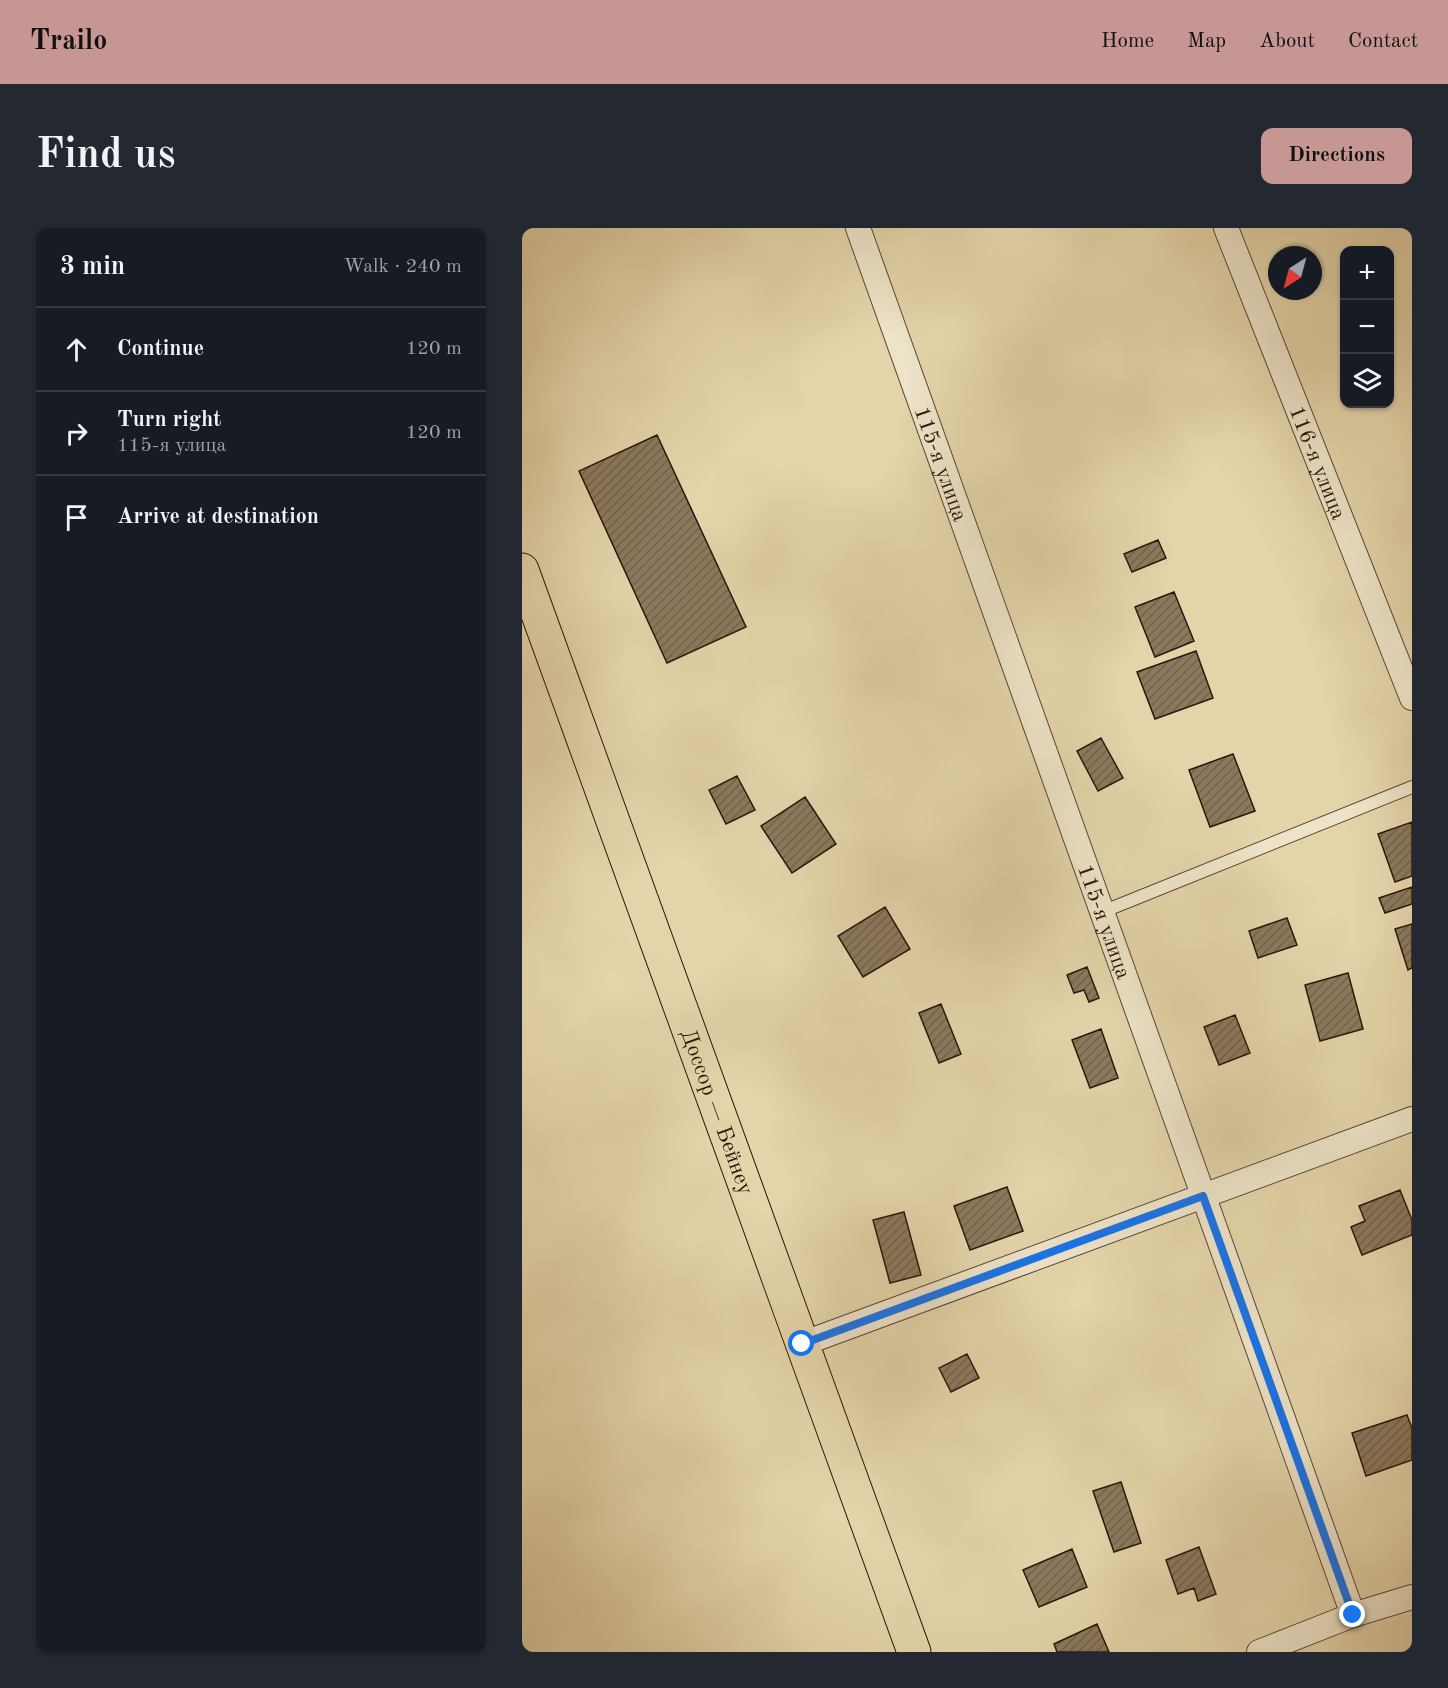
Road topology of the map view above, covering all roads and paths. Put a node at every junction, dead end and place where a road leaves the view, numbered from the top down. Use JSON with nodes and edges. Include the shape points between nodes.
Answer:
{"nodes":[{"id":1,"x":858,"y":228,"type":"edge"},
{"id":2,"x":1226,"y":228,"type":"edge"},
{"id":3,"x":522,"y":570,"type":"edge"},
{"id":4,"x":1412,"y":698,"type":"edge"},
{"id":5,"x":1412,"y":787,"type":"edge"},
{"id":6,"x":1102,"y":912,"type":"junction"},
{"id":7,"x":1412,"y":1119,"type":"edge"},
{"id":8,"x":1203,"y":1196,"type":"junction"},
{"id":9,"x":802,"y":1344,"type":"junction"},
{"id":10,"x":1412,"y":1597,"type":"edge"},
{"id":11,"x":1353,"y":1615,"type":"junction"},
{"id":12,"x":914,"y":1652,"type":"edge"},
{"id":13,"x":1259,"y":1652,"type":"edge"}],
"edges":[{"from":1,"to":6,"type":"street","name":"115-я улица"},
{"from":2,"to":4,"type":"street","name":"116-я улица"},
{"from":3,"to":9,"type":"highway","name":"Доссор — Бейнеу"},
{"from":5,"to":6,"type":"lane"},
{"from":6,"to":8,"type":"street","name":"115-я улица"},
{"from":7,"to":8,"type":"street"},
{"from":8,"to":9,"type":"street"},
{"from":8,"to":11,"type":"street","name":"115-я улица"},
{"from":9,"to":12,"type":"highway","name":"Доссор — Бейнеу"},
{"from":10,"to":11,"type":"street"},
{"from":11,"to":13,"type":"street"}]}
